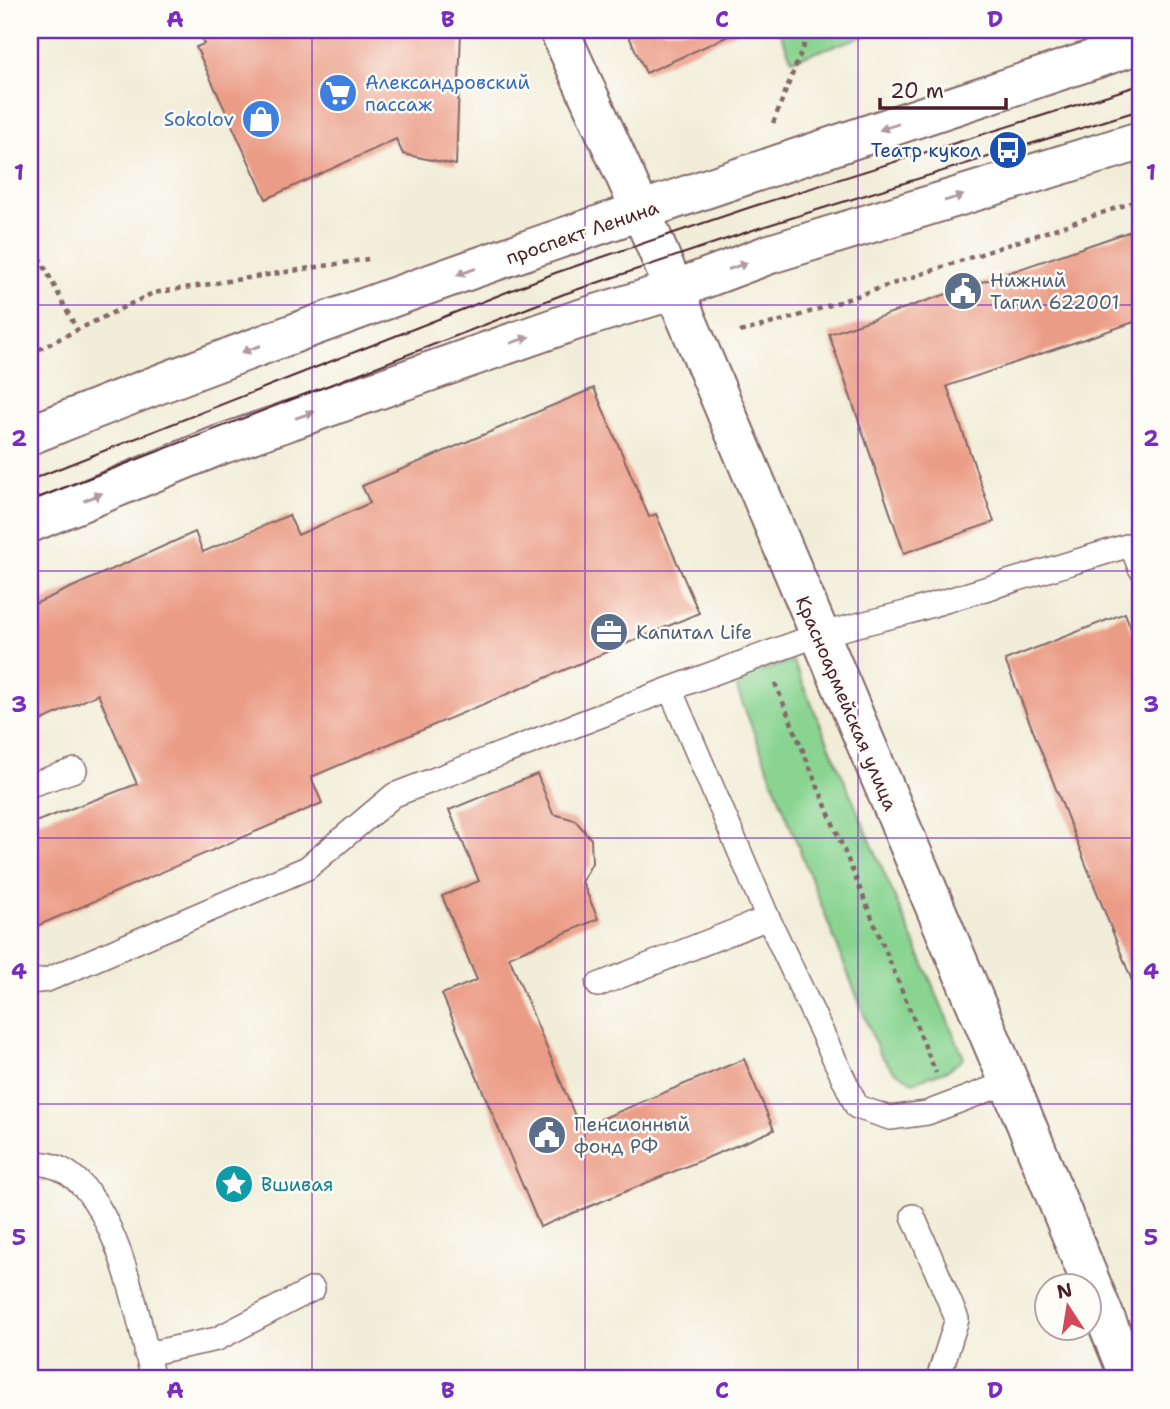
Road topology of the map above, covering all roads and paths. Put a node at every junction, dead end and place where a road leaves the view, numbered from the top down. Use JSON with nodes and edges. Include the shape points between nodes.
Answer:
{"nodes":[{"id":1,"x":559,"y":30,"type":"edge"},
{"id":2,"x":810,"y":30,"type":"edge"},
{"id":3,"x":1140,"y":44,"type":"edge"},
{"id":4,"x":785,"y":121,"type":"dead end"},
{"id":5,"x":1140,"y":141,"type":"edge"},
{"id":6,"x":1140,"y":200,"type":"edge"},
{"id":7,"x":641,"y":211,"type":"junction"},
{"id":8,"x":30,"y":239,"type":"edge"},
{"id":9,"x":379,"y":256,"type":"dead end"},
{"id":10,"x":674,"y":290,"type":"junction"},
{"id":11,"x":77,"y":330,"type":"junction"},
{"id":12,"x":740,"y":332,"type":"dead end"},
{"id":13,"x":30,"y":354,"type":"edge"},
{"id":14,"x":30,"y":435,"type":"edge"},
{"id":15,"x":30,"y":523,"type":"edge"},
{"id":16,"x":1136,"y":544,"type":"edge"},
{"id":17,"x":1140,"y":568,"type":"edge"},
{"id":18,"x":818,"y":635,"type":"junction"},
{"id":19,"x":763,"y":653,"type":"junction"},
{"id":20,"x":670,"y":689,"type":"junction"},
{"id":21,"x":75,"y":770,"type":"dead end"},
{"id":22,"x":30,"y":785,"type":"edge"},
{"id":23,"x":768,"y":918,"type":"junction"},
{"id":24,"x":30,"y":982,"type":"edge"},
{"id":25,"x":598,"y":985,"type":"dead end"},
{"id":26,"x":1010,"y":1082,"type":"junction"},
{"id":27,"x":949,"y":1104,"type":"junction"},
{"id":28,"x":30,"y":1164,"type":"edge"},
{"id":29,"x":913,"y":1216,"type":"dead end"},
{"id":30,"x":313,"y":1289,"type":"dead end"},
{"id":31,"x":146,"y":1354,"type":"junction"},
{"id":32,"x":153,"y":1379,"type":"edge"},
{"id":33,"x":938,"y":1379,"type":"edge"},
{"id":34,"x":1130,"y":1379,"type":"edge"}],
"edges":[{"from":1,"to":7,"type":"main road","name":"Красноармейская улица"},
{"from":2,"to":4,"type":"path","via":[[773,126]]},
{"from":3,"to":7,"type":"main road","name":"проспект Ленина","one_way":true},
{"from":10,"to":5,"type":"main road","one_way":true,"via":[[770,254]]},
{"from":6,"to":12,"type":"path"},
{"from":7,"to":10,"type":"main road","name":"Красноармейская улица"},
{"from":7,"to":14,"type":"main road","name":"проспект Ленина","one_way":true,"via":[[191,370]]},
{"from":8,"to":11,"type":"path"},
{"from":9,"to":11,"type":"path","via":[[354,264],[153,293]]},
{"from":15,"to":10,"type":"main road","one_way":true,"via":[[219,445]]},
{"from":10,"to":18,"type":"main road","name":"Красноармейская улица"},
{"from":11,"to":13,"type":"path"},
{"from":16,"to":17,"type":"lane"},
{"from":16,"to":18,"type":"lane"},
{"from":18,"to":19,"type":"lane"},
{"from":18,"to":26,"type":"main road","name":"Красноармейская улица"},
{"from":19,"to":20,"type":"lane"},
{"from":19,"to":27,"type":"path"},
{"from":20,"to":23,"type":"lane"},
{"from":20,"to":24,"type":"lane","via":[[394,794],[307,868],[47,980]]},
{"from":21,"to":22,"type":"lane"},
{"from":23,"to":25,"type":"lane"},
{"from":23,"to":27,"type":"lane","via":[[858,1107],[890,1118],[927,1113]]},
{"from":26,"to":27,"type":"lane"},
{"from":26,"to":34,"type":"main road","name":"Красноармейская улица"},
{"from":28,"to":31,"type":"lane","via":[[62,1171],[99,1206],[119,1248]]},
{"from":29,"to":33,"type":"lane","via":[[957,1319]]},
{"from":30,"to":31,"type":"lane","via":[[217,1339]]},
{"from":31,"to":32,"type":"lane"}]}
